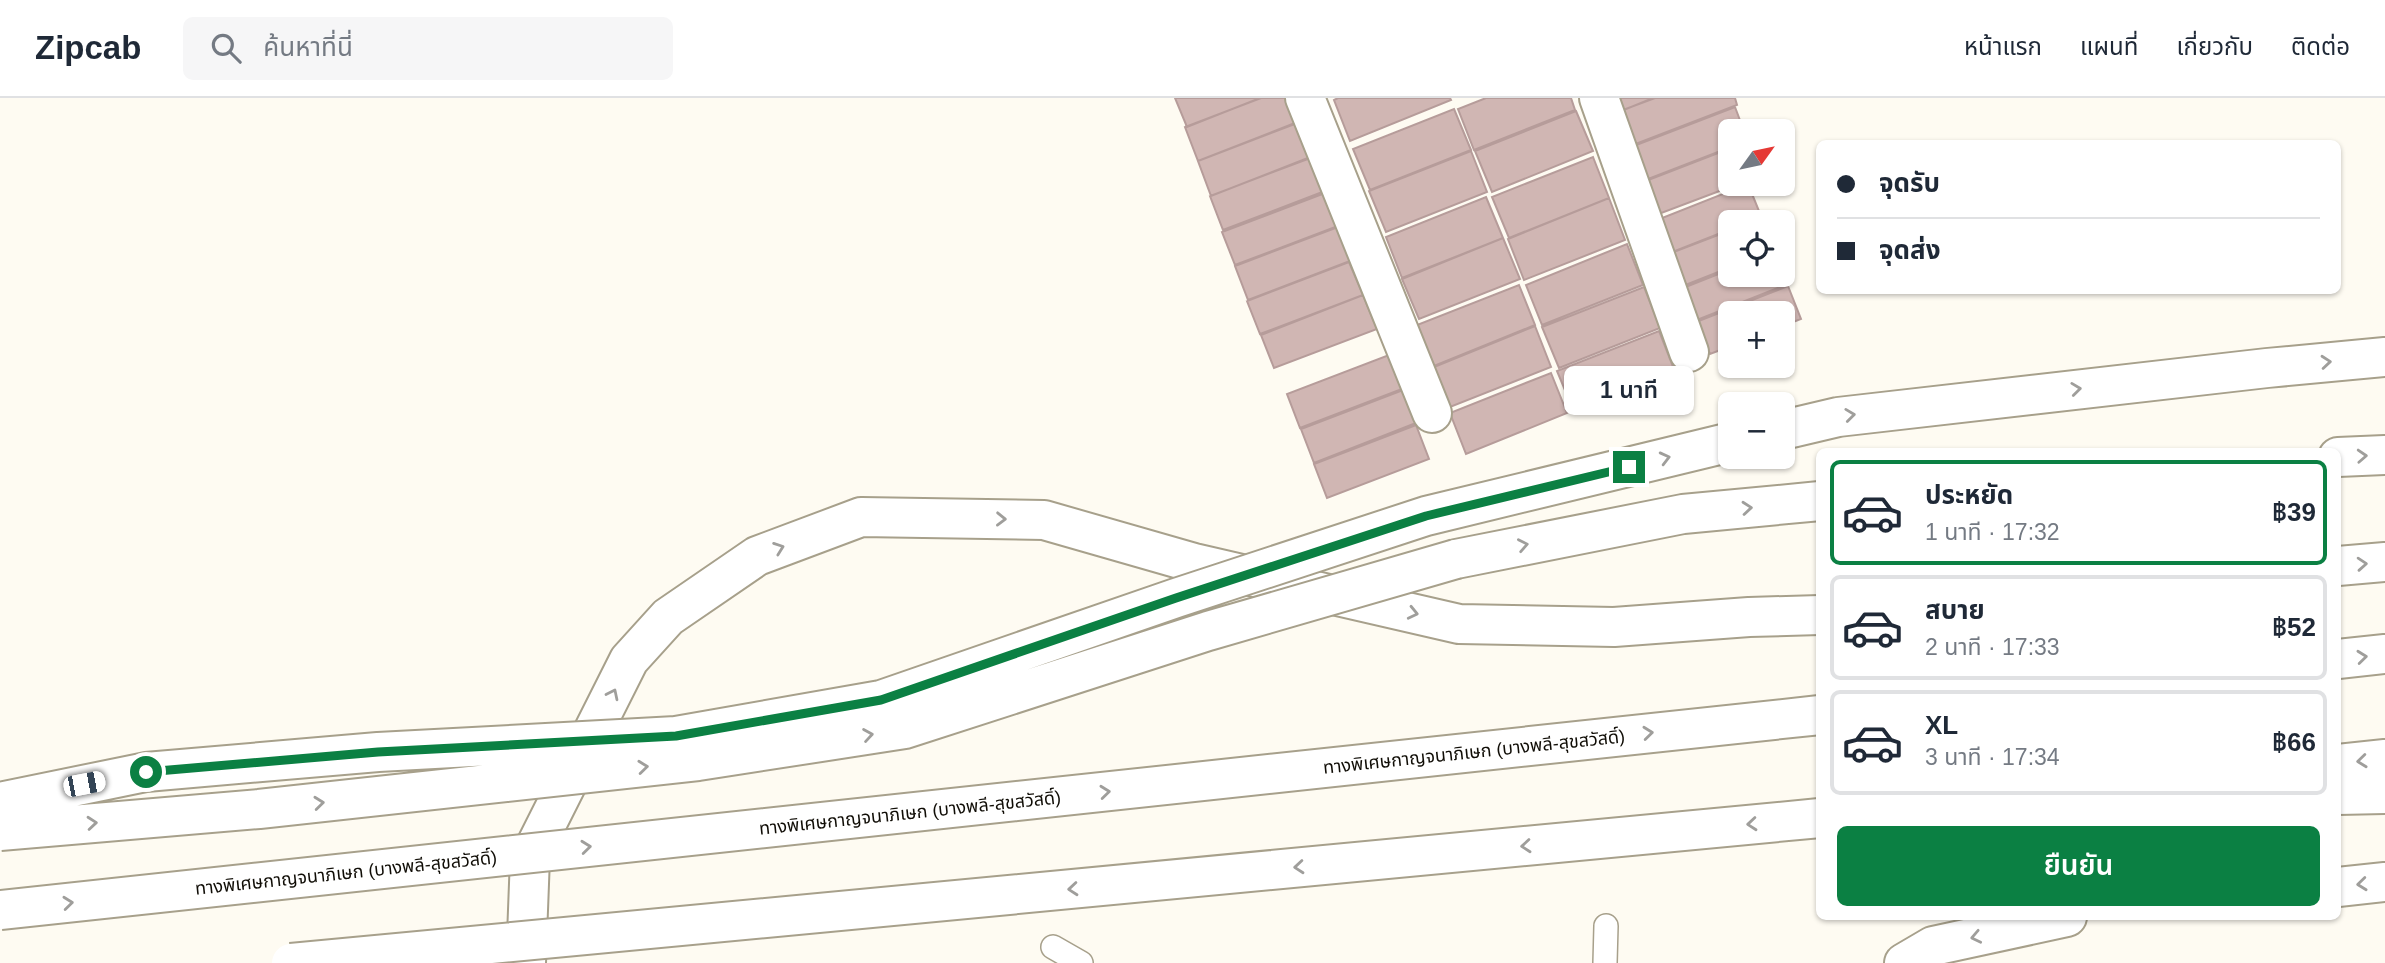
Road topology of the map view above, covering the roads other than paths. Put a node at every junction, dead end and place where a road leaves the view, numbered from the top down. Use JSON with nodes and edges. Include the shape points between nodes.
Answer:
{"nodes":[{"id":1,"x":1305,"y":98,"type":"edge"},
{"id":2,"x":1599,"y":98,"type":"edge"},
{"id":3,"x":1689,"y":352,"type":"dead end"},
{"id":4,"x":2385,"y":357,"type":"edge"},
{"id":5,"x":1432,"y":413,"type":"dead end"},
{"id":6,"x":1795,"y":427,"type":"edge"},
{"id":7,"x":1718,"y":445,"type":"edge"},
{"id":8,"x":2385,"y":455,"type":"edge"},
{"id":9,"x":2341,"y":457,"type":"edge"},
{"id":10,"x":1816,"y":501,"type":"edge"},
{"id":11,"x":2385,"y":562,"type":"edge"},
{"id":12,"x":2341,"y":566,"type":"edge"},
{"id":13,"x":1816,"y":615,"type":"edge"},
{"id":14,"x":2385,"y":654,"type":"edge"},
{"id":15,"x":2341,"y":659,"type":"edge"},
{"id":16,"x":1816,"y":715,"type":"edge"},
{"id":17,"x":2385,"y":759,"type":"edge"},
{"id":18,"x":2341,"y":764,"type":"edge"},
{"id":19,"x":2385,"y":794,"type":"edge"},
{"id":20,"x":2341,"y":795,"type":"edge"},
{"id":21,"x":0,"y":802,"type":"edge"},
{"id":22,"x":1816,"y":818,"type":"edge"},
{"id":23,"x":0,"y":831,"type":"edge"},
{"id":24,"x":2385,"y":882,"type":"edge"},
{"id":25,"x":2341,"y":887,"type":"edge"},
{"id":26,"x":0,"y":910,"type":"edge"},
{"id":27,"x":2053,"y":920,"type":"edge"},
{"id":28,"x":1606,"y":926,"type":"dead end"},
{"id":29,"x":1053,"y":947,"type":"dead end"},
{"id":30,"x":291,"y":963,"type":"edge"},
{"id":31,"x":526,"y":963,"type":"edge"},
{"id":32,"x":1081,"y":963,"type":"edge"},
{"id":33,"x":1605,"y":963,"type":"edge"},
{"id":34,"x":1904,"y":963,"type":"edge"}],
"edges":[{"from":1,"to":5,"type":"main road"},
{"from":2,"to":3,"type":"main road"},
{"from":6,"to":4,"type":"main road","one_way":true,"via":[[1838,416]]},
{"from":21,"to":7,"type":"main road","one_way":true,"bridge":true,"via":[[146,772],[378,752],[676,736],[881,700],[1426,516]]},
{"from":9,"to":8,"type":"main road","one_way":true},
{"from":23,"to":10,"type":"main road","one_way":true,"bridge":true,"via":[[259,809],[698,761],[905,729],[1208,631],[1456,559],[1683,514]]},
{"from":12,"to":11,"type":"main road","one_way":true},
{"from":31,"to":13,"type":"main road","one_way":true,"via":[[530,857],[629,660],[668,617],[757,556],[861,517],[1044,520],[1194,563],[1459,624],[1614,627]]},
{"from":15,"to":14,"type":"main road","one_way":true},
{"from":26,"to":16,"type":"main road","name":"ทางพิเศษกาญจนาภิเษก (บางพลี-สุขสวัสดิ์)","one_way":true,"bridge":true},
{"from":17,"to":18,"type":"main road","one_way":true},
{"from":19,"to":20,"type":"main road"},
{"from":22,"to":30,"type":"main road","one_way":true,"bridge":true},
{"from":24,"to":25,"type":"main road","one_way":true},
{"from":27,"to":34,"type":"main road","one_way":true,"via":[[1933,946]]},
{"from":28,"to":33,"type":"lane"},
{"from":29,"to":32,"type":"lane"}]}
